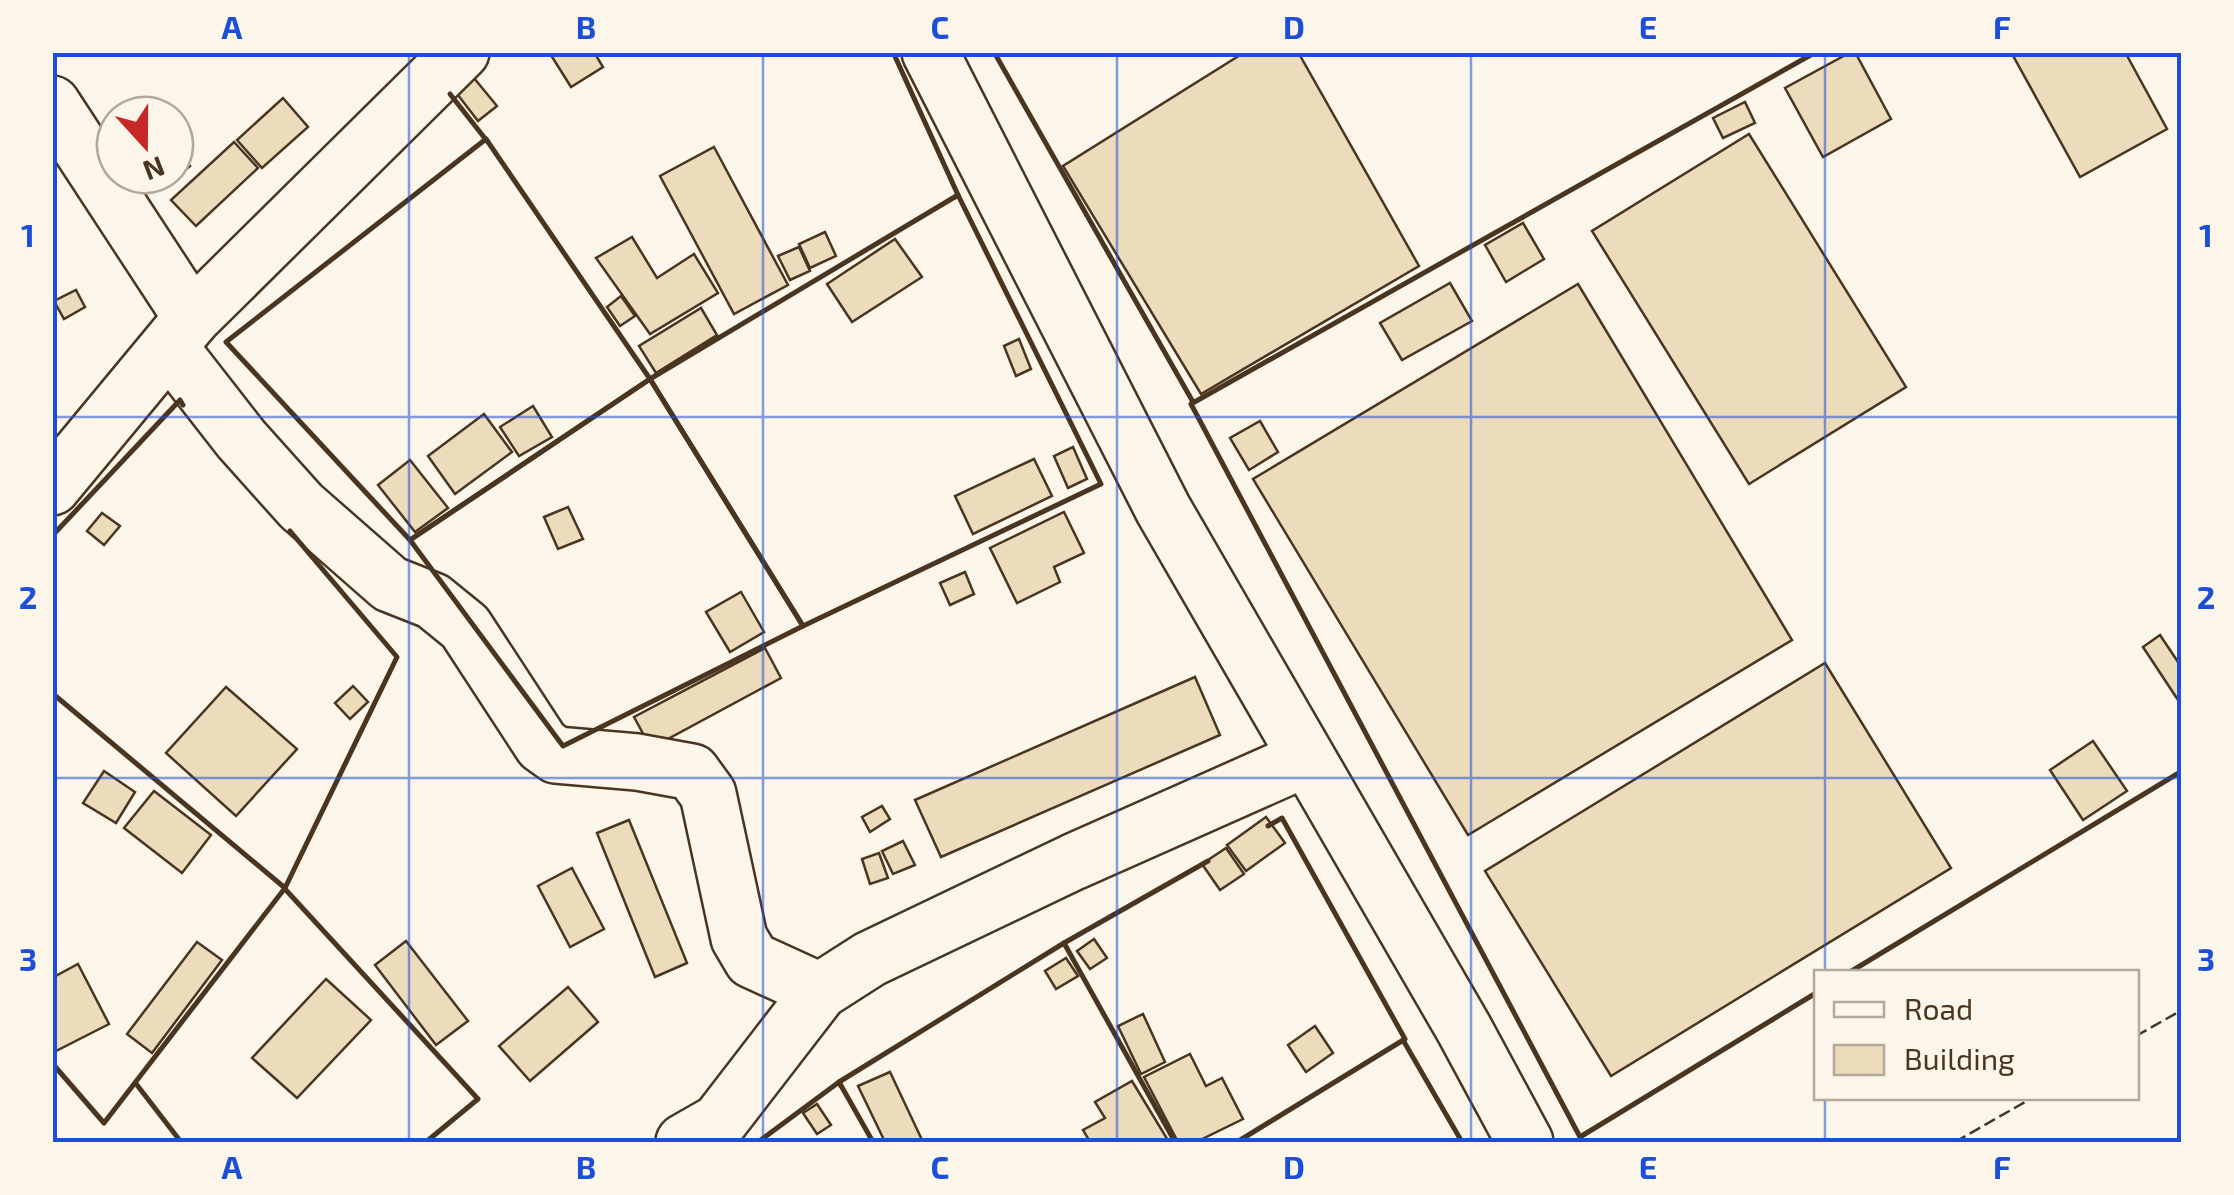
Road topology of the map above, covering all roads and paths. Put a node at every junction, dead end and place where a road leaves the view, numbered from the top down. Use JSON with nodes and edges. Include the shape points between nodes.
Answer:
{"nodes":[{"id":1,"x":461,"y":52,"type":"edge"},
{"id":2,"x":930,"y":52,"type":"edge"},
{"id":3,"x":52,"y":104,"type":"edge"},
{"id":4,"x":181,"y":333,"type":"junction"},
{"id":5,"x":52,"y":486,"type":"edge"},
{"id":6,"x":1305,"y":759,"type":"junction"},
{"id":7,"x":820,"y":991,"type":"junction"},
{"id":8,"x":684,"y":1142,"type":"edge"},
{"id":9,"x":1525,"y":1142,"type":"edge"}],
"edges":[{"from":1,"to":4,"type":"street"},
{"from":2,"to":6,"type":"street","via":[[1163,510]]},
{"from":3,"to":4,"type":"street"},
{"from":4,"to":5,"type":"street"},
{"from":4,"to":7,"type":"street","via":[[242,439],[301,506],[390,584],[432,600],[466,626],[542,745],[556,756],[692,772],[708,794],[739,938],[752,960]]},
{"from":6,"to":7,"type":"street","via":[[870,958]]},
{"from":6,"to":9,"type":"street"},
{"from":7,"to":8,"type":"street","via":[[719,1122]]}]}
